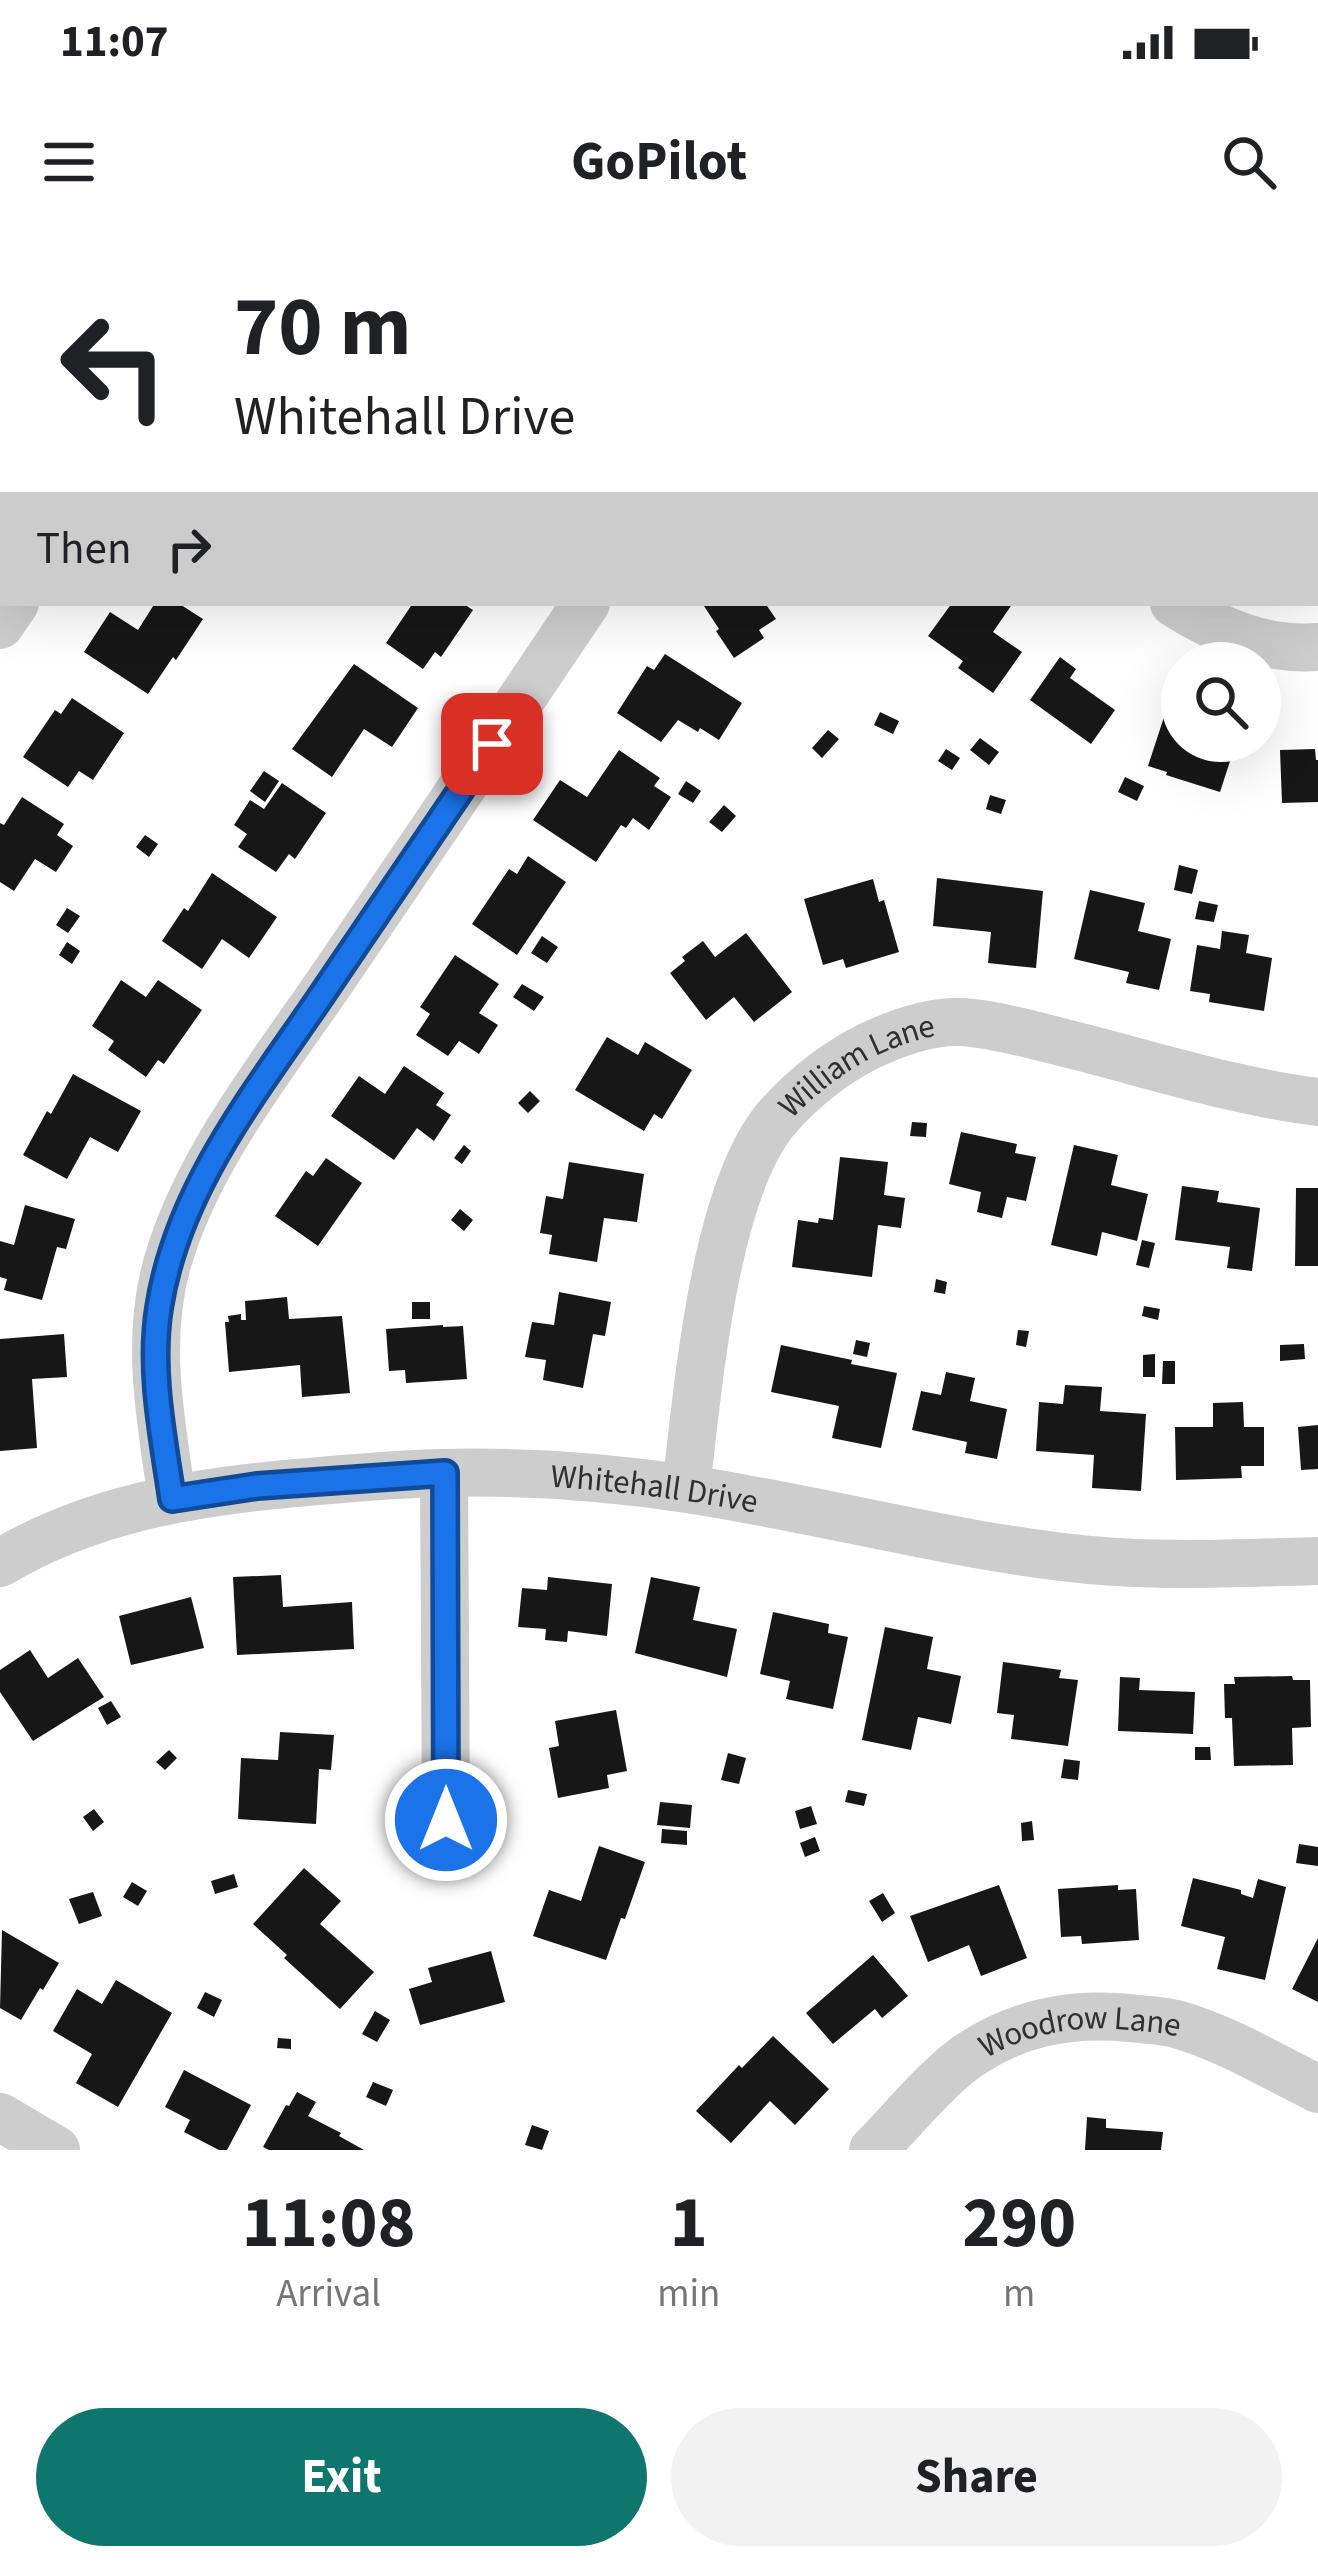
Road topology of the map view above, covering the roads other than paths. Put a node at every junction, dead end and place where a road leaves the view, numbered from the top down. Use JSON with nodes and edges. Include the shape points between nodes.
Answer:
{"nodes":[{"id":1,"x":584,"y":606,"type":"edge"},
{"id":2,"x":1180,"y":606,"type":"edge"},
{"id":3,"x":1318,"y":647,"type":"edge"},
{"id":4,"x":1318,"y":1102,"type":"edge"},
{"id":5,"x":445,"y":1473,"type":"junction"},
{"id":6,"x":686,"y":1489,"type":"junction"},
{"id":7,"x":172,"y":1499,"type":"junction"},
{"id":8,"x":1318,"y":1561,"type":"edge"},
{"id":9,"x":0,"y":1563,"type":"edge"},
{"id":10,"x":446,"y":1820,"type":"dead end"},
{"id":11,"x":1318,"y":2090,"type":"edge"},
{"id":12,"x":0,"y":2117,"type":"edge"},
{"id":13,"x":56,"y":2150,"type":"edge"},
{"id":14,"x":872,"y":2150,"type":"edge"}],
"edges":[{"from":1,"to":7,"type":"street","via":[[268,1073],[186,1213],[154,1340]]},
{"from":2,"to":3,"type":"street","via":[[1266,645]]},
{"from":4,"to":6,"type":"street","name":"William Lane","via":[[967,1022],[907,1030],[843,1060],[773,1123],[748,1167],[724,1238]]},
{"from":5,"to":6,"type":"street","name":"Whitehall Drive"},
{"from":5,"to":7,"type":"street","name":"Whitehall Drive"},
{"from":5,"to":10,"type":"street"},
{"from":6,"to":8,"type":"street","name":"Whitehall Drive","via":[[1088,1559]]},
{"from":7,"to":9,"type":"street","name":"Whitehall Drive","via":[[90,1520]]},
{"from":11,"to":14,"type":"street","name":"Woodrow Lane","via":[[1172,2023],[1070,2017],[1031,2024],[962,2061]]},
{"from":12,"to":13,"type":"street"}]}
